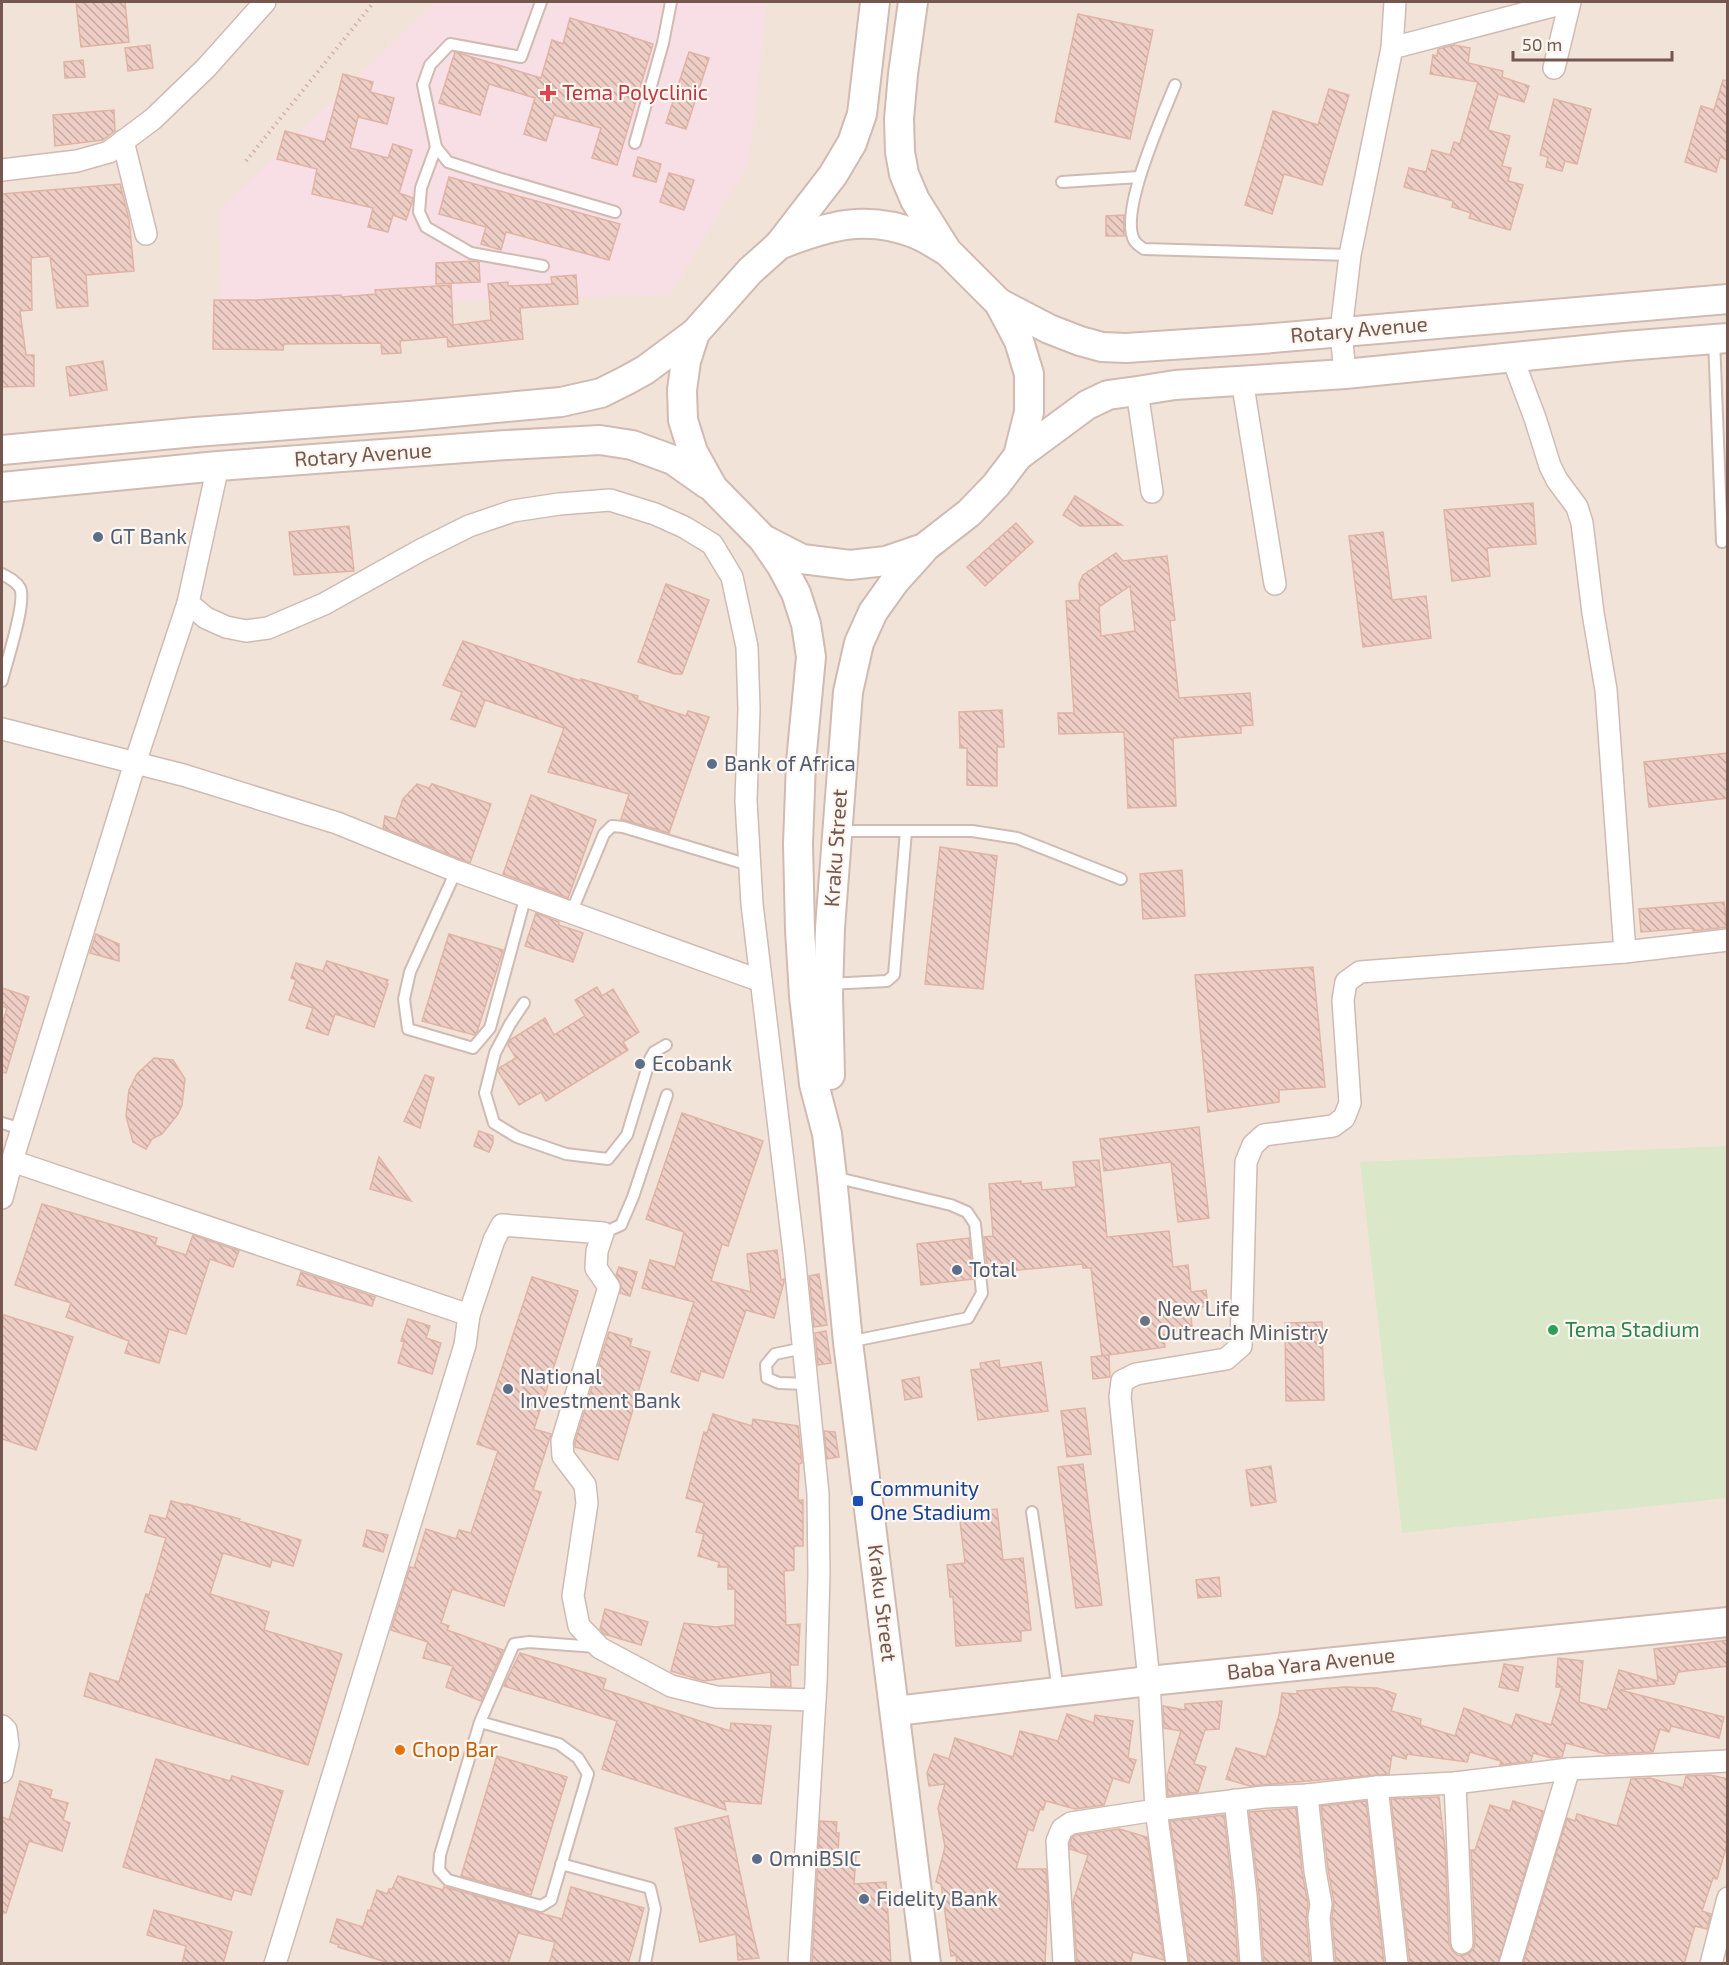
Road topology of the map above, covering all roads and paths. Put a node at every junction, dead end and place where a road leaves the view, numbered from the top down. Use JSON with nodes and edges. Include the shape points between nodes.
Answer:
{"nodes":[{"id":1,"x":265,"y":2,"type":"edge"},
{"id":2,"x":375,"y":2,"type":"edge"},
{"id":3,"x":541,"y":2,"type":"edge"},
{"id":4,"x":671,"y":2,"type":"edge"},
{"id":5,"x":874,"y":2,"type":"edge"},
{"id":6,"x":913,"y":2,"type":"edge"},
{"id":7,"x":1395,"y":2,"type":"edge"},
{"id":8,"x":1569,"y":2,"type":"edge"},
{"id":9,"x":1392,"y":48,"type":"junction"},
{"id":10,"x":1554,"y":68,"type":"dead end"},
{"id":11,"x":1175,"y":85,"type":"dead end"},
{"id":12,"x":123,"y":141,"type":"junction"},
{"id":13,"x":635,"y":142,"type":"dead end"},
{"id":14,"x":436,"y":147,"type":"junction"},
{"id":15,"x":246,"y":161,"type":"dead end"},
{"id":16,"x":2,"y":170,"type":"edge"},
{"id":17,"x":1138,"y":177,"type":"junction"},
{"id":18,"x":1062,"y":182,"type":"dead end"},
{"id":19,"x":615,"y":212,"type":"dead end"},
{"id":20,"x":146,"y":234,"type":"dead end"},
{"id":21,"x":779,"y":245,"type":"junction"},
{"id":22,"x":947,"y":251,"type":"junction"},
{"id":23,"x":1350,"y":255,"type":"junction"},
{"id":24,"x":543,"y":266,"type":"dead end"},
{"id":25,"x":1728,"y":299,"type":"edge"},
{"id":26,"x":999,"y":303,"type":"junction"},
{"id":27,"x":1341,"y":331,"type":"junction"},
{"id":28,"x":695,"y":333,"type":"junction"},
{"id":29,"x":1721,"y":338,"type":"edge"},
{"id":30,"x":1512,"y":357,"type":"junction"},
{"id":31,"x":1345,"y":374,"type":"junction"},
{"id":32,"x":1242,"y":380,"type":"junction"},
{"id":33,"x":1137,"y":390,"type":"junction"},
{"id":34,"x":2,"y":450,"type":"edge"},
{"id":35,"x":1018,"y":456,"type":"junction"},
{"id":36,"x":218,"y":466,"type":"junction"},
{"id":37,"x":2,"y":487,"type":"edge"},
{"id":38,"x":713,"y":488,"type":"junction"},
{"id":39,"x":1152,"y":492,"type":"dead end"},
{"id":40,"x":763,"y":539,"type":"junction"},
{"id":41,"x":1722,"y":542,"type":"dead end"},
{"id":42,"x":924,"y":548,"type":"junction"},
{"id":43,"x":2,"y":574,"type":"edge"},
{"id":44,"x":1275,"y":584,"type":"dead end"},
{"id":45,"x":188,"y":603,"type":"junction"},
{"id":46,"x":2,"y":681,"type":"edge"},
{"id":47,"x":2,"y":729,"type":"edge"},
{"id":48,"x":135,"y":763,"type":"junction"},
{"id":49,"x":838,"y":831,"type":"junction"},
{"id":50,"x":906,"y":831,"type":"junction"},
{"id":51,"x":749,"y":865,"type":"junction"},
{"id":52,"x":456,"y":871,"type":"junction"},
{"id":53,"x":1121,"y":879,"type":"dead end"},
{"id":54,"x":526,"y":896,"type":"junction"},
{"id":55,"x":571,"y":913,"type":"junction"},
{"id":56,"x":1728,"y":940,"type":"edge"},
{"id":57,"x":1625,"y":952,"type":"junction"},
{"id":58,"x":761,"y":981,"type":"junction"},
{"id":59,"x":828,"y":984,"type":"junction"},
{"id":60,"x":524,"y":1003,"type":"dead end"},
{"id":61,"x":666,"y":1045,"type":"dead end"},
{"id":62,"x":667,"y":1095,"type":"dead end"},
{"id":63,"x":2,"y":1123,"type":"edge"},
{"id":64,"x":22,"y":1129,"type":"junction"},
{"id":65,"x":827,"y":1134,"type":"junction"},
{"id":66,"x":12,"y":1161,"type":"junction"},
{"id":67,"x":832,"y":1177,"type":"junction"},
{"id":68,"x":2,"y":1198,"type":"edge"},
{"id":69,"x":603,"y":1233,"type":"junction"},
{"id":70,"x":469,"y":1315,"type":"junction"},
{"id":71,"x":848,"y":1342,"type":"junction"},
{"id":72,"x":804,"y":1348,"type":"junction"},
{"id":73,"x":807,"y":1384,"type":"junction"},
{"id":74,"x":1032,"y":1512,"type":"dead end"},
{"id":75,"x":1728,"y":1622,"type":"edge"},
{"id":76,"x":600,"y":1648,"type":"junction"},
{"id":77,"x":1149,"y":1681,"type":"junction"},
{"id":78,"x":1059,"y":1693,"type":"junction"},
{"id":79,"x":815,"y":1700,"type":"junction"},
{"id":80,"x":896,"y":1711,"type":"junction"},
{"id":81,"x":480,"y":1722,"type":"junction"},
{"id":82,"x":2,"y":1726,"type":"edge"},
{"id":83,"x":1728,"y":1761,"type":"edge"},
{"id":84,"x":1569,"y":1769,"type":"junction"},
{"id":85,"x":2,"y":1772,"type":"edge"},
{"id":86,"x":1455,"y":1783,"type":"junction"},
{"id":87,"x":1377,"y":1787,"type":"junction"},
{"id":88,"x":1307,"y":1795,"type":"junction"},
{"id":89,"x":1235,"y":1800,"type":"junction"},
{"id":90,"x":1156,"y":1810,"type":"junction"},
{"id":91,"x":561,"y":1864,"type":"junction"},
{"id":92,"x":1727,"y":1906,"type":"edge"},
{"id":93,"x":1462,"y":1943,"type":"dead end"},
{"id":94,"x":275,"y":1964,"type":"edge"},
{"id":95,"x":645,"y":1964,"type":"edge"},
{"id":96,"x":800,"y":1964,"type":"edge"},
{"id":97,"x":926,"y":1964,"type":"edge"},
{"id":98,"x":1064,"y":1964,"type":"edge"},
{"id":99,"x":1177,"y":1964,"type":"edge"},
{"id":100,"x":1251,"y":1964,"type":"edge"},
{"id":101,"x":1323,"y":1964,"type":"edge"},
{"id":102,"x":1397,"y":1964,"type":"edge"},
{"id":103,"x":1510,"y":1964,"type":"edge"},
{"id":104,"x":1711,"y":1964,"type":"edge"}],
"edges":[{"from":1,"to":12,"type":"street","via":[[206,68],[153,119]]},
{"from":2,"to":15,"type":"path"},
{"from":3,"to":14,"type":"lane","via":[[520,57],[450,44],[430,65],[423,85]]},
{"from":4,"to":13,"type":"lane"},
{"from":5,"to":21,"type":"main road","via":[[862,114],[852,143],[833,175]]},
{"from":6,"to":22,"type":"main road","via":[[899,119],[900,152],[915,200]]},
{"from":7,"to":9,"type":"street"},
{"from":8,"to":9,"type":"street"},
{"from":8,"to":10,"type":"street"},
{"from":9,"to":23,"type":"street"},
{"from":11,"to":17,"type":"lane"},
{"from":12,"to":16,"type":"street","via":[[109,152],[76,161]]},
{"from":12,"to":20,"type":"street"},
{"from":14,"to":19,"type":"lane","via":[[448,162]]},
{"from":14,"to":24,"type":"lane","via":[[421,188],[419,212],[426,227],[471,253]]},
{"from":17,"to":18,"type":"lane"},
{"from":17,"to":23,"type":"lane","via":[[1131,225],[1134,241],[1144,249]]},
{"from":21,"to":22,"type":"main road","via":[[816,230],[853,223],[884,225],[916,234]]},
{"from":21,"to":28,"type":"main road","via":[[750,271]]},
{"from":22,"to":26,"type":"main road"},
{"from":23,"to":27,"type":"street"},
{"from":25,"to":27,"type":"main road","name":"Rotary Avenue"},
{"from":26,"to":27,"type":"main road","name":"Rotary Avenue","via":[[1049,329],[1102,347],[1172,346]]},
{"from":26,"to":35,"type":"main road","via":[[1019,341],[1029,374],[1029,412]]},
{"from":27,"to":31,"type":"street"},
{"from":28,"to":34,"type":"main road","name":"Rotary Avenue","via":[[627,380],[601,393],[561,402]]},
{"from":28,"to":38,"type":"main road","via":[[686,361],[683,420],[693,452]]},
{"from":29,"to":30,"type":"main road","name":"Rotary Avenue"},
{"from":29,"to":41,"type":"lane"},
{"from":30,"to":31,"type":"main road","name":"Rotary Avenue"},
{"from":30,"to":57,"type":"street","via":[[1550,466],[1577,507],[1582,523],[1606,690]]},
{"from":31,"to":32,"type":"main road","name":"Rotary Avenue"},
{"from":32,"to":33,"type":"main road","name":"Rotary Avenue"},
{"from":32,"to":44,"type":"street"},
{"from":33,"to":35,"type":"main road","name":"Rotary Avenue","via":[[1108,395],[1087,405]]},
{"from":33,"to":39,"type":"street"},
{"from":35,"to":42,"type":"main road","via":[[969,513]]},
{"from":36,"to":37,"type":"main road","name":"Rotary Avenue"},
{"from":36,"to":38,"type":"main road","name":"Rotary Avenue","via":[[600,440],[632,445],[673,460]]},
{"from":36,"to":45,"type":"street"},
{"from":38,"to":40,"type":"main road"},
{"from":40,"to":42,"type":"main road","via":[[802,559],[850,566],[886,561]]},
{"from":40,"to":65,"type":"main road","name":"Kraku Street","via":[[796,593],[811,657],[801,762],[800,930],[814,1084]]},
{"from":42,"to":49,"type":"main road","name":"Kraku Street","via":[[873,612],[859,643],[848,692]]},
{"from":43,"to":46,"type":"lane","via":[[15,581],[21,590],[22,604]]},
{"from":45,"to":48,"type":"street"},
{"from":45,"to":51,"type":"street","via":[[206,618],[226,627],[246,631],[268,628],[324,604],[469,526],[513,511],[610,500],[684,527],[712,544],[732,577],[740,606],[748,668]]},
{"from":47,"to":48,"type":"street"},
{"from":48,"to":52,"type":"street","via":[[337,823]]},
{"from":48,"to":64,"type":"street"},
{"from":49,"to":50,"type":"lane"},
{"from":49,"to":59,"type":"main road","name":"Kraku Street"},
{"from":50,"to":53,"type":"lane","via":[[972,831],[1017,838]]},
{"from":50,"to":59,"type":"lane","via":[[894,975],[887,981]]},
{"from":51,"to":55,"type":"lane","via":[[612,826],[603,834]]},
{"from":51,"to":58,"type":"street"},
{"from":52,"to":54,"type":"street"},
{"from":52,"to":54,"type":"lane","via":[[410,972],[404,999],[408,1029],[473,1048],[490,1029]]},
{"from":54,"to":55,"type":"street"},
{"from":55,"to":58,"type":"street"},
{"from":56,"to":57,"type":"street"},
{"from":57,"to":77,"type":"street","via":[[1360,972],[1346,982],[1342,1000],[1350,1103],[1344,1118],[1334,1126],[1264,1135],[1253,1145],[1246,1162],[1241,1346],[1226,1359],[1136,1374],[1122,1381],[1120,1397]]},
{"from":58,"to":72,"type":"street"},
{"from":59,"to":65,"type":"main road","name":"Kraku Street"},
{"from":60,"to":61,"type":"lane","via":[[495,1053],[485,1093],[494,1123],[517,1137],[566,1154],[608,1159],[627,1135],[650,1059]]},
{"from":62,"to":69,"type":"lane","via":[[621,1225]]},
{"from":63,"to":64,"type":"lane"},
{"from":64,"to":66,"type":"street"},
{"from":65,"to":67,"type":"main road","name":"Kraku Street"},
{"from":66,"to":68,"type":"street"},
{"from":66,"to":70,"type":"street"},
{"from":67,"to":71,"type":"main road","name":"Kraku Street"},
{"from":67,"to":71,"type":"lane","via":[[967,1212],[975,1224],[982,1293],[968,1318]]},
{"from":69,"to":70,"type":"street","via":[[502,1225]]},
{"from":69,"to":76,"type":"street","via":[[596,1268],[609,1287],[562,1440],[563,1456],[585,1485],[587,1503],[573,1596],[579,1626]]},
{"from":70,"to":94,"type":"street","via":[[465,1345]]},
{"from":71,"to":80,"type":"main road","name":"Kraku Street"},
{"from":72,"to":73,"type":"street"},
{"from":72,"to":73,"type":"lane","via":[[775,1354],[766,1365],[767,1378],[779,1383]]},
{"from":73,"to":79,"type":"street","via":[[818,1494]]},
{"from":74,"to":78,"type":"lane"},
{"from":75,"to":77,"type":"main road","name":"Baba Yara Avenue"},
{"from":76,"to":79,"type":"street","via":[[671,1686],[716,1698]]},
{"from":76,"to":81,"type":"lane","via":[[514,1644]]},
{"from":77,"to":78,"type":"main road","name":"Baba Yara Avenue"},
{"from":77,"to":90,"type":"street"},
{"from":78,"to":80,"type":"main road","name":"Baba Yara Avenue"},
{"from":79,"to":96,"type":"street"},
{"from":80,"to":97,"type":"main road","name":"Kraku Street"},
{"from":81,"to":91,"type":"lane","via":[[559,1744],[578,1758],[588,1774]]},
{"from":81,"to":91,"type":"lane","via":[[440,1854],[440,1870],[448,1880],[541,1906],[551,1900]]},
{"from":82,"to":85,"type":"street","via":[[8,1745]]},
{"from":83,"to":84,"type":"street"},
{"from":84,"to":86,"type":"street"},
{"from":84,"to":103,"type":"street"},
{"from":86,"to":87,"type":"street"},
{"from":86,"to":93,"type":"street"},
{"from":87,"to":88,"type":"street"},
{"from":87,"to":102,"type":"street"},
{"from":88,"to":89,"type":"street"},
{"from":88,"to":101,"type":"street","via":[[1321,1904]]},
{"from":89,"to":90,"type":"street"},
{"from":89,"to":100,"type":"street"},
{"from":90,"to":98,"type":"street","via":[[1071,1823],[1062,1829],[1057,1841]]},
{"from":90,"to":99,"type":"street"},
{"from":91,"to":95,"type":"lane","via":[[650,1888],[655,1909]]},
{"from":92,"to":104,"type":"street"}]}
